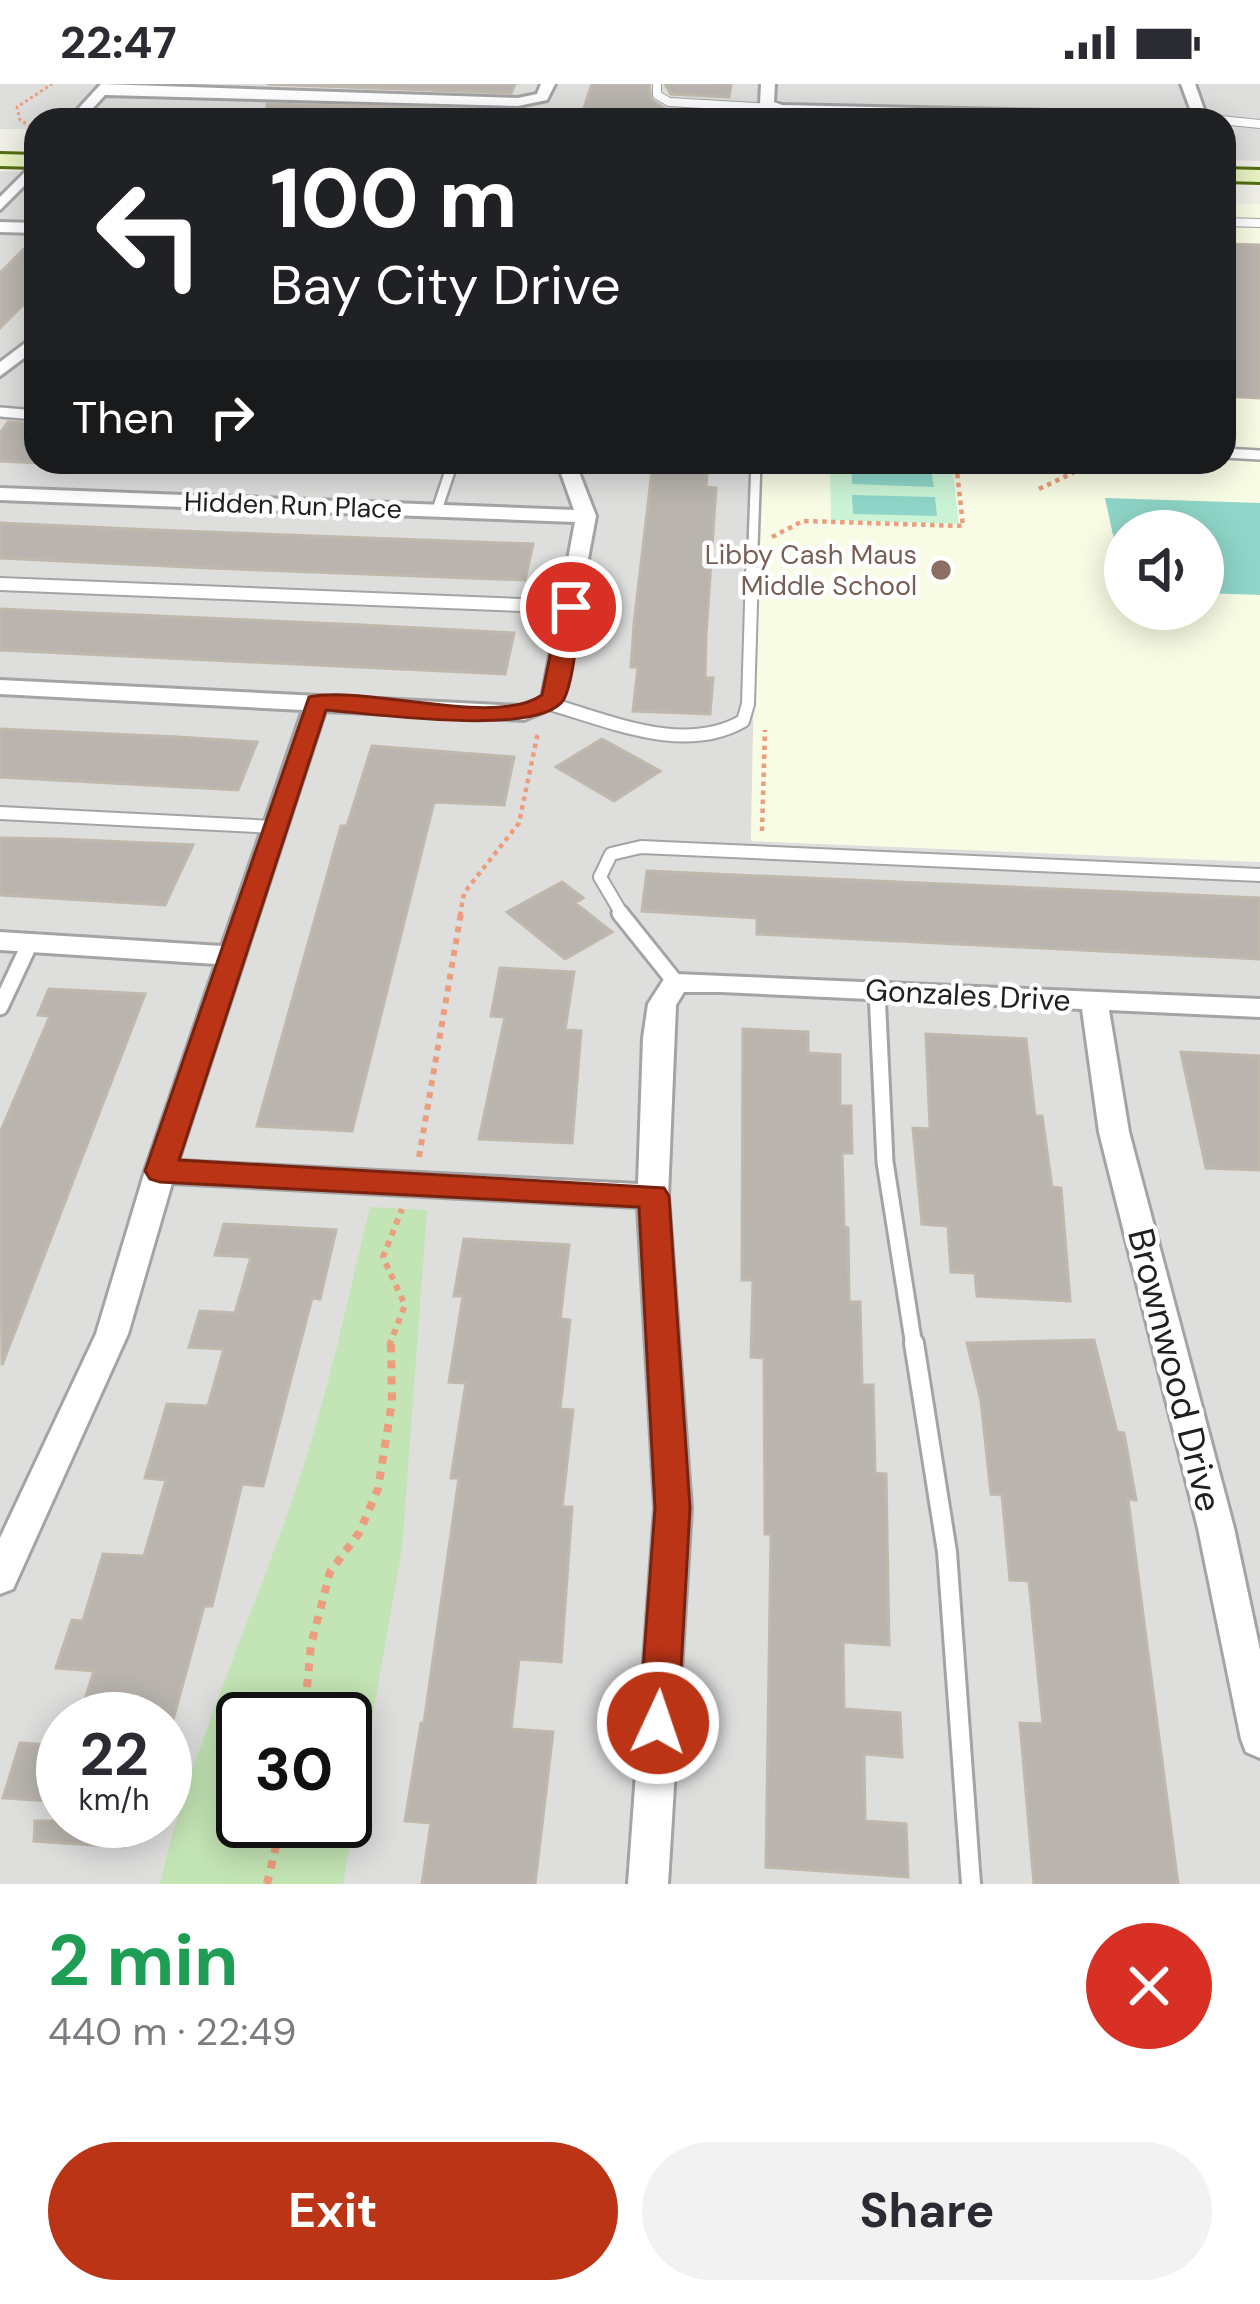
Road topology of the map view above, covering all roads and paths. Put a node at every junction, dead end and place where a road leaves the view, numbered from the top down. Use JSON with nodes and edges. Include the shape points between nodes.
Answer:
{"nodes":[{"id":1,"x":52,"y":84,"type":"edge"},
{"id":2,"x":548,"y":84,"type":"edge"},
{"id":3,"x":657,"y":84,"type":"edge"},
{"id":4,"x":768,"y":84,"type":"edge"},
{"id":5,"x":104,"y":87,"type":"edge"},
{"id":6,"x":773,"y":108,"type":"joint"},
{"id":7,"x":24,"y":122,"type":"edge"},
{"id":8,"x":24,"y":177,"type":"edge"},
{"id":9,"x":0,"y":206,"type":"edge"},
{"id":10,"x":24,"y":351,"type":"edge"},
{"id":11,"x":0,"y":370,"type":"edge"},
{"id":12,"x":449,"y":474,"type":"edge"},
{"id":13,"x":570,"y":474,"type":"edge"},
{"id":14,"x":757,"y":474,"type":"edge"},
{"id":15,"x":957,"y":474,"type":"edge"},
{"id":16,"x":1070,"y":474,"type":"edge"},
{"id":17,"x":1040,"y":489,"type":"dead end"},
{"id":18,"x":0,"y":494,"type":"edge"},
{"id":19,"x":437,"y":510,"type":"junction"},
{"id":20,"x":586,"y":516,"type":"junction"},
{"id":21,"x":771,"y":558,"type":"dead end"},
{"id":22,"x":0,"y":584,"type":"edge"},
{"id":23,"x":571,"y":607,"type":"junction"},
{"id":24,"x":0,"y":687,"type":"edge"},
{"id":25,"x":317,"y":702,"type":"junction"},
{"id":26,"x":550,"y":704,"type":"junction"},
{"id":27,"x":766,"y":716,"type":"dead end"},
{"id":28,"x":520,"y":734,"type":"dead end"},
{"id":29,"x":0,"y":813,"type":"edge"},
{"id":30,"x":274,"y":827,"type":"junction"},
{"id":31,"x":761,"y":852,"type":"junction"},
{"id":32,"x":1260,"y":875,"type":"edge"},
{"id":33,"x":0,"y":941,"type":"edge"},
{"id":34,"x":30,"y":943,"type":"junction"},
{"id":35,"x":234,"y":956,"type":"junction"},
{"id":36,"x":676,"y":983,"type":"junction"},
{"id":37,"x":877,"y":991,"type":"junction"},
{"id":38,"x":1094,"y":1001,"type":"junction"},
{"id":39,"x":0,"y":1007,"type":"edge"},
{"id":40,"x":1260,"y":1008,"type":"edge"},
{"id":41,"x":160,"y":1171,"type":"junction"},
{"id":42,"x":410,"y":1184,"type":"junction"},
{"id":43,"x":653,"y":1196,"type":"junction"},
{"id":44,"x":0,"y":1577,"type":"edge"},
{"id":45,"x":307,"y":1692,"type":"edge"},
{"id":46,"x":1260,"y":1739,"type":"edge"},
{"id":47,"x":276,"y":1848,"type":"edge"},
{"id":48,"x":267,"y":1884,"type":"edge"},
{"id":49,"x":648,"y":1884,"type":"edge"},
{"id":50,"x":971,"y":1884,"type":"edge"}],
"edges":[{"from":1,"to":7,"type":"path","via":[[17,107]]},
{"from":2,"to":5,"type":"street","via":[[538,99],[518,102]]},
{"from":3,"to":6,"type":"lane","via":[[657,95],[669,102]]},
{"from":4,"to":6,"type":"street","via":[[766,104]]},
{"from":8,"to":9,"type":"street"},
{"from":10,"to":11,"type":"street"},
{"from":12,"to":19,"type":"lane"},
{"from":13,"to":20,"type":"street"},
{"from":14,"to":26,"type":"lane","via":[[743,721],[707,736],[671,735]]},
{"from":15,"to":21,"type":"path","via":[[963,526],[803,521],[772,535]]},
{"from":16,"to":17,"type":"path"},
{"from":18,"to":19,"type":"street","name":"Hidden Run Place"},
{"from":19,"to":20,"type":"street","name":"Hidden Run Place"},
{"from":20,"to":23,"type":"street"},
{"from":22,"to":23,"type":"lane"},
{"from":23,"to":26,"type":"street"},
{"from":24,"to":25,"type":"street"},
{"from":25,"to":26,"type":"street","via":[[515,714]]},
{"from":25,"to":30,"type":"street"},
{"from":27,"to":31,"type":"path"},
{"from":28,"to":42,"type":"path","via":[[537,733],[525,804],[464,893]]},
{"from":29,"to":30,"type":"lane"},
{"from":30,"to":35,"type":"street"},
{"from":31,"to":32,"type":"lane"},
{"from":31,"to":36,"type":"lane","via":[[640,847],[605,861],[600,877],[611,902]]},
{"from":33,"to":34,"type":"street"},
{"from":34,"to":35,"type":"street"},
{"from":34,"to":39,"type":"lane"},
{"from":35,"to":41,"type":"street"},
{"from":36,"to":37,"type":"street","name":"Gonzales Drive"},
{"from":36,"to":43,"type":"street","via":[[659,1017]]},
{"from":37,"to":38,"type":"street","name":"Gonzales Drive"},
{"from":37,"to":50,"type":"lane","via":[[885,1162],[947,1552]]},
{"from":38,"to":40,"type":"street","name":"Gonzales Drive"},
{"from":38,"to":46,"type":"street","name":"Brownwood Drive","via":[[1114,1132],[1216,1528]]},
{"from":41,"to":42,"type":"street"},
{"from":41,"to":44,"type":"street","via":[[112,1334]]},
{"from":42,"to":43,"type":"street"},
{"from":42,"to":45,"type":"path","via":[[380,1257],[405,1305],[389,1347],[392,1402],[378,1489],[330,1572]]},
{"from":43,"to":49,"type":"street","via":[[673,1508]]},
{"from":47,"to":48,"type":"path"}]}
